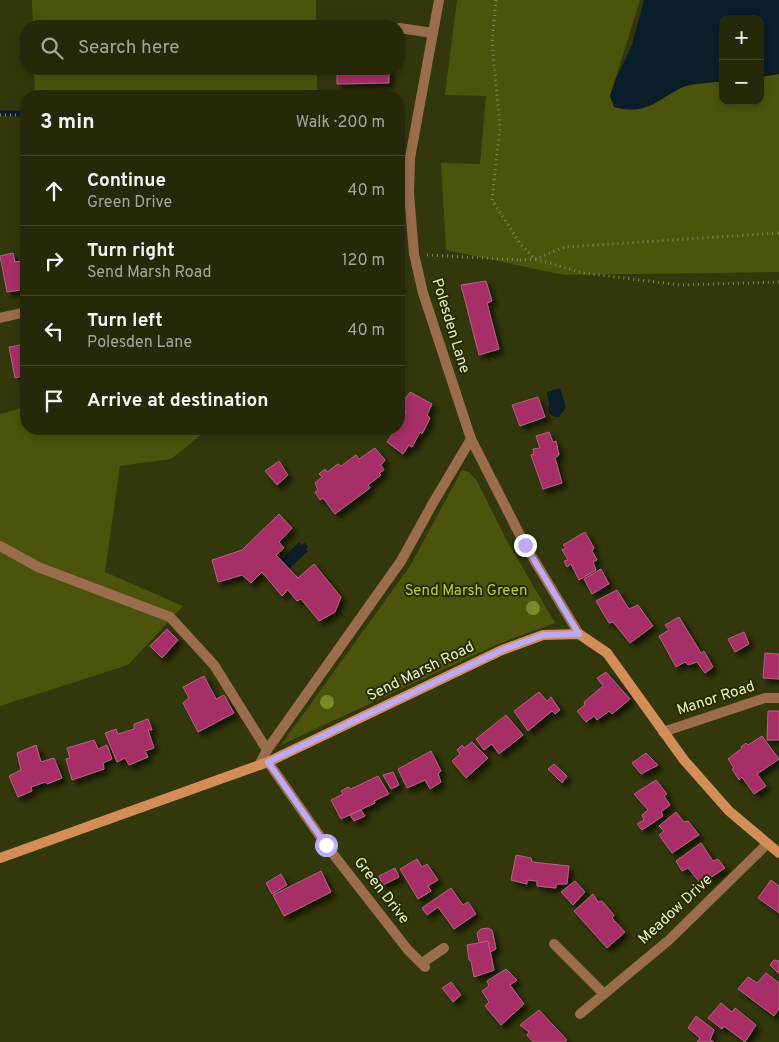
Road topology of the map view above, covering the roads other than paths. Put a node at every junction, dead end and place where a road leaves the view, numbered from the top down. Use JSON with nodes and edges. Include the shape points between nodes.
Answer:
{"nodes":[{"id":1,"x":439,"y":0,"type":"edge"},
{"id":2,"x":405,"y":29,"type":"edge"},
{"id":3,"x":433,"y":33,"type":"junction"},
{"id":4,"x":405,"y":188,"type":"edge"},
{"id":5,"x":405,"y":200,"type":"edge"},
{"id":6,"x":20,"y":313,"type":"edge"},
{"id":7,"x":0,"y":318,"type":"edge"},
{"id":8,"x":471,"y":439,"type":"junction"},
{"id":9,"x":0,"y":546,"type":"edge"},
{"id":10,"x":579,"y":634,"type":"junction"},
{"id":11,"x":779,"y":698,"type":"edge"},
{"id":12,"x":663,"y":732,"type":"junction"},
{"id":13,"x":267,"y":750,"type":"junction"},
{"id":14,"x":263,"y":764,"type":"junction"},
{"id":15,"x":767,"y":844,"type":"junction"},
{"id":16,"x":779,"y":853,"type":"edge"},
{"id":17,"x":0,"y":858,"type":"edge"},
{"id":18,"x":554,"y":944,"type":"dead end"},
{"id":19,"x":444,"y":948,"type":"dead end"},
{"id":20,"x":604,"y":994,"type":"junction"},
{"id":21,"x":580,"y":1014,"type":"dead end"}],
"edges":[{"from":1,"to":3,"type":"street","name":"Polesden Lane"},
{"from":2,"to":3,"type":"street"},
{"from":3,"to":4,"type":"street","name":"Polesden Lane"},
{"from":5,"to":8,"type":"street","name":"Polesden Lane","via":[[423,294]]},
{"from":6,"to":7,"type":"street"},
{"from":8,"to":10,"type":"street","name":"Polesden Lane","via":[[525,545]]},
{"from":8,"to":13,"type":"street","via":[[402,561]]},
{"from":9,"to":13,"type":"street","via":[[38,567],[170,617],[214,666]]},
{"from":10,"to":12,"type":"main road","via":[[607,653]]},
{"from":10,"to":14,"type":"main road","name":"Send Marsh Road","via":[[543,635],[502,650]]},
{"from":11,"to":12,"type":"street","name":"Manor Road","via":[[765,698]]},
{"from":12,"to":15,"type":"main road","via":[[729,811]]},
{"from":13,"to":14,"type":"street"},
{"from":14,"to":17,"type":"main road","name":"Send Marsh Road"},
{"from":14,"to":19,"type":"street","name":"Green Drive","via":[[408,950],[423,965]]},
{"from":15,"to":16,"type":"main road"},
{"from":15,"to":20,"type":"street","name":"Meadow Drive","via":[[669,940]]},
{"from":18,"to":20,"type":"street"},
{"from":20,"to":21,"type":"street","name":"Meadow Drive"}]}
